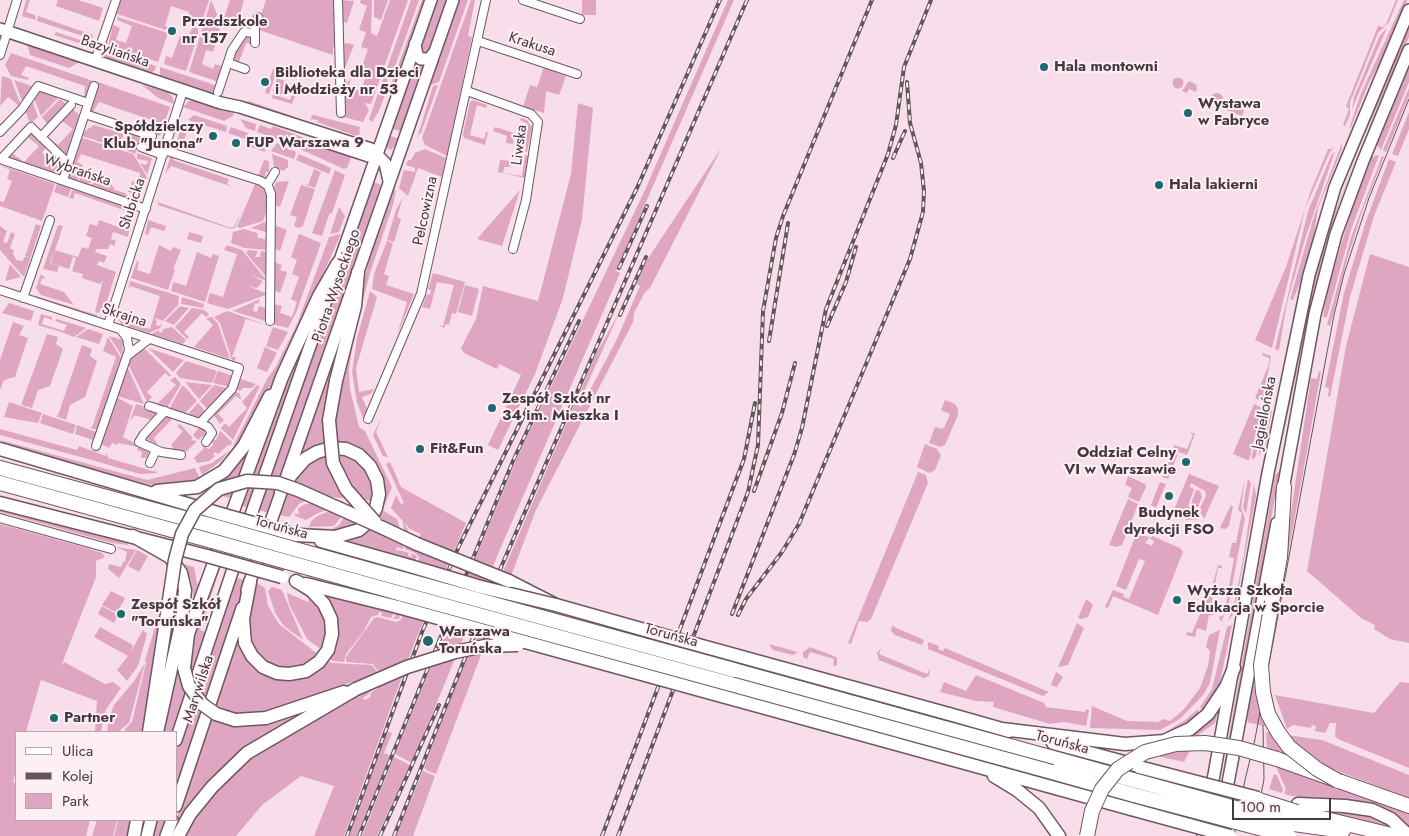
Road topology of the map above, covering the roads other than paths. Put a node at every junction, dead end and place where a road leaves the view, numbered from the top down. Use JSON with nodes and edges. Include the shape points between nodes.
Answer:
{"nodes":[{"id":1,"x":17,"y":0,"type":"edge"},
{"id":2,"x":116,"y":0,"type":"edge"},
{"id":3,"x":338,"y":0,"type":"edge"},
{"id":4,"x":431,"y":0,"type":"edge"},
{"id":5,"x":453,"y":0,"type":"edge"},
{"id":6,"x":486,"y":0,"type":"edge"},
{"id":7,"x":523,"y":0,"type":"edge"},
{"id":8,"x":1409,"y":10,"type":"edge"},
{"id":9,"x":258,"y":17,"type":"dead end"},
{"id":10,"x":580,"y":19,"type":"dead end"},
{"id":11,"x":4,"y":30,"type":"edge"},
{"id":12,"x":255,"y":33,"type":"junction"},
{"id":13,"x":478,"y":41,"type":"junction"},
{"id":14,"x":255,"y":43,"type":"dead end"},
{"id":15,"x":415,"y":44,"type":"junction"},
{"id":16,"x":1409,"y":50,"type":"edge"},
{"id":17,"x":434,"y":53,"type":"junction"},
{"id":18,"x":0,"y":55,"type":"edge"},
{"id":19,"x":95,"y":61,"type":"junction"},
{"id":20,"x":228,"y":63,"type":"junction"},
{"id":21,"x":245,"y":68,"type":"dead end"},
{"id":22,"x":577,"y":74,"type":"dead end"},
{"id":23,"x":94,"y":86,"type":"dead end"},
{"id":24,"x":183,"y":91,"type":"junction"},
{"id":25,"x":467,"y":91,"type":"junction"},
{"id":26,"x":54,"y":92,"type":"junction"},
{"id":27,"x":219,"y":98,"type":"junction"},
{"id":28,"x":88,"y":103,"type":"junction"},
{"id":29,"x":71,"y":105,"type":"junction"},
{"id":30,"x":341,"y":113,"type":"dead end"},
{"id":31,"x":85,"y":115,"type":"junction"},
{"id":32,"x":0,"y":132,"type":"edge"},
{"id":33,"x":152,"y":136,"type":"dead end"},
{"id":34,"x":41,"y":137,"type":"junction"},
{"id":35,"x":404,"y":141,"type":"junction"},
{"id":36,"x":141,"y":147,"type":"dead end"},
{"id":37,"x":164,"y":152,"type":"junction"},
{"id":38,"x":378,"y":158,"type":"junction"},
{"id":39,"x":0,"y":159,"type":"edge"},
{"id":40,"x":68,"y":163,"type":"junction"},
{"id":41,"x":275,"y":172,"type":"dead end"},
{"id":42,"x":63,"y":180,"type":"junction"},
{"id":43,"x":267,"y":185,"type":"junction"},
{"id":44,"x":388,"y":185,"type":"junction"},
{"id":45,"x":146,"y":209,"type":"junction"},
{"id":46,"x":50,"y":220,"type":"dead end"},
{"id":47,"x":513,"y":249,"type":"dead end"},
{"id":48,"x":338,"y":264,"type":"junction"},
{"id":49,"x":358,"y":272,"type":"junction"},
{"id":50,"x":0,"y":290,"type":"edge"},
{"id":51,"x":23,"y":298,"type":"junction"},
{"id":52,"x":270,"y":321,"type":"dead end"},
{"id":53,"x":108,"y":325,"type":"junction"},
{"id":54,"x":120,"y":329,"type":"junction"},
{"id":55,"x":148,"y":339,"type":"junction"},
{"id":56,"x":127,"y":357,"type":"junction"},
{"id":57,"x":282,"y":377,"type":"junction"},
{"id":58,"x":148,"y":406,"type":"dead end"},
{"id":59,"x":165,"y":411,"type":"junction"},
{"id":60,"x":210,"y":413,"type":"junction"},
{"id":61,"x":368,"y":419,"type":"dead end"},
{"id":62,"x":215,"y":420,"type":"dead end"},
{"id":63,"x":200,"y":423,"type":"junction"},
{"id":64,"x":206,"y":442,"type":"dead end"},
{"id":65,"x":96,"y":446,"type":"dead end"},
{"id":66,"x":0,"y":449,"type":"edge"},
{"id":67,"x":156,"y":450,"type":"junction"},
{"id":68,"x":181,"y":455,"type":"dead end"},
{"id":69,"x":150,"y":463,"type":"dead end"},
{"id":70,"x":0,"y":468,"type":"edge"},
{"id":71,"x":0,"y":483,"type":"edge"},
{"id":72,"x":1284,"y":487,"type":"junction"},
{"id":73,"x":133,"y":488,"type":"junction"},
{"id":74,"x":282,"y":492,"type":"junction"},
{"id":75,"x":0,"y":503,"type":"edge"},
{"id":76,"x":0,"y":518,"type":"edge"},
{"id":77,"x":219,"y":521,"type":"junction"},
{"id":78,"x":382,"y":528,"type":"junction"},
{"id":79,"x":133,"y":536,"type":"junction"},
{"id":80,"x":294,"y":541,"type":"junction"},
{"id":81,"x":111,"y":550,"type":"dead end"},
{"id":82,"x":408,"y":573,"type":"junction"},
{"id":83,"x":230,"y":578,"type":"joint"},
{"id":84,"x":296,"y":581,"type":"junction"},
{"id":85,"x":250,"y":582,"type":"junction"},
{"id":86,"x":400,"y":600,"type":"junction"},
{"id":87,"x":556,"y":606,"type":"junction"},
{"id":88,"x":564,"y":653,"type":"junction"},
{"id":89,"x":1234,"y":668,"type":"junction"},
{"id":90,"x":356,"y":689,"type":"junction"},
{"id":91,"x":149,"y":731,"type":"edge"},
{"id":92,"x":157,"y":731,"type":"edge"},
{"id":93,"x":178,"y":734,"type":"edge"},
{"id":94,"x":1061,"y":741,"type":"junction"},
{"id":95,"x":954,"y":760,"type":"junction"},
{"id":96,"x":1138,"y":774,"type":"junction"},
{"id":97,"x":1051,"y":779,"type":"junction"},
{"id":98,"x":1338,"y":781,"type":"junction"},
{"id":99,"x":1249,"y":797,"type":"joint"},
{"id":100,"x":178,"y":800,"type":"edge"},
{"id":101,"x":1133,"y":802,"type":"junction"},
{"id":102,"x":1409,"y":806,"type":"edge"},
{"id":103,"x":1295,"y":819,"type":"edge"},
{"id":104,"x":137,"y":821,"type":"edge"},
{"id":105,"x":151,"y":821,"type":"edge"},
{"id":106,"x":172,"y":821,"type":"edge"},
{"id":107,"x":1402,"y":835,"type":"edge"},
{"id":108,"x":134,"y":836,"type":"edge"},
{"id":109,"x":147,"y":836,"type":"edge"},
{"id":110,"x":166,"y":836,"type":"edge"},
{"id":111,"x":178,"y":836,"type":"edge"},
{"id":112,"x":1059,"y":836,"type":"edge"},
{"id":113,"x":1087,"y":836,"type":"edge"},
{"id":114,"x":1203,"y":836,"type":"edge"},
{"id":115,"x":1218,"y":836,"type":"edge"},
{"id":116,"x":1230,"y":836,"type":"edge"},
{"id":117,"x":1334,"y":836,"type":"edge"},
{"id":118,"x":1369,"y":836,"type":"edge"}],
"edges":[{"from":1,"to":11,"type":"street"},
{"from":2,"to":19,"type":"street"},
{"from":3,"to":30,"type":"street"},
{"from":4,"to":15,"type":"main road","name":"Piotra Wysockiego"},
{"from":5,"to":17,"type":"main road","name":"Piotra Wysockiego"},
{"from":6,"to":13,"type":"street","name":"Pelcowizna"},
{"from":7,"to":10,"type":"street"},
{"from":8,"to":89,"type":"main road","name":"Jagiellońska","via":[[1335,187],[1313,259],[1300,310]]},
{"from":9,"to":12,"type":"street"},
{"from":11,"to":18,"type":"street"},
{"from":11,"to":19,"type":"main road","name":"Bazyliańska"},
{"from":12,"to":14,"type":"street"},
{"from":12,"to":20,"type":"street","via":[[244,32]]},
{"from":13,"to":22,"type":"street","name":"Krakusa"},
{"from":13,"to":25,"type":"street","name":"Pelcowizna"},
{"from":15,"to":17,"type":"main road","via":[[421,59],[429,59]]},
{"from":15,"to":38,"type":"main road","name":"Piotra Wysockiego"},
{"from":16,"to":72,"type":"main road","name":"Jagiellońska","via":[[1363,161],[1326,269]]},
{"from":17,"to":35,"type":"main road","name":"Piotra Wysockiego"},
{"from":19,"to":24,"type":"main road","name":"Bazyliańska"},
{"from":20,"to":21,"type":"street"},
{"from":20,"to":27,"type":"street"},
{"from":23,"to":28,"type":"street"},
{"from":24,"to":27,"type":"main road","name":"Bazyliańska"},
{"from":24,"to":37,"type":"street","name":"Słubicka"},
{"from":25,"to":47,"type":"street","name":"Liwska","via":[[531,114],[538,122],[526,200]]},
{"from":25,"to":61,"type":"street","name":"Pelcowizna","via":[[421,294]]},
{"from":26,"to":28,"type":"street"},
{"from":26,"to":29,"type":"street"},
{"from":26,"to":32,"type":"street","via":[[38,86]]},
{"from":27,"to":38,"type":"main road","name":"Bazyliańska"},
{"from":28,"to":31,"type":"street"},
{"from":29,"to":31,"type":"street"},
{"from":29,"to":34,"type":"street"},
{"from":31,"to":33,"type":"street"},
{"from":31,"to":40,"type":"street"},
{"from":34,"to":39,"type":"street","via":[[30,127]]},
{"from":34,"to":40,"type":"street"},
{"from":35,"to":38,"type":"main road","via":[[395,155]]},
{"from":35,"to":44,"type":"main road","name":"Piotra Wysockiego"},
{"from":36,"to":37,"type":"street"},
{"from":37,"to":43,"type":"street"},
{"from":37,"to":45,"type":"street","name":"Słubicka"},
{"from":38,"to":44,"type":"main road","via":[[388,171]]},
{"from":38,"to":48,"type":"main road","name":"Piotra Wysockiego"},
{"from":39,"to":42,"type":"street","name":"Wybrańska"},
{"from":40,"to":42,"type":"street"},
{"from":41,"to":43,"type":"street"},
{"from":42,"to":45,"type":"street","name":"Wybrańska"},
{"from":43,"to":52,"type":"street","via":[[271,194]]},
{"from":44,"to":49,"type":"main road","name":"Piotra Wysockiego"},
{"from":45,"to":53,"type":"street","name":"Słubicka"},
{"from":46,"to":51,"type":"street"},
{"from":48,"to":57,"type":"main road","via":[[319,296]]},
{"from":48,"to":83,"type":"main road","name":"Piotra Wysockiego"},
{"from":49,"to":74,"type":"main road","name":"Piotra Wysockiego"},
{"from":49,"to":78,"type":"main road","bridge":true,"via":[[355,306],[336,381],[328,430],[333,463],[350,495]]},
{"from":50,"to":51,"type":"street","name":"Skrajna"},
{"from":51,"to":53,"type":"street","name":"Skrajna"},
{"from":53,"to":54,"type":"street","name":"Skrajna"},
{"from":54,"to":55,"type":"street","name":"Skrajna"},
{"from":54,"to":56,"type":"street","via":[[128,343]]},
{"from":55,"to":56,"type":"street"},
{"from":55,"to":60,"type":"street","name":"Skrajna","via":[[239,368],[232,388]]},
{"from":56,"to":65,"type":"street"},
{"from":57,"to":73,"type":"main road","via":[[239,454],[219,475],[190,489]]},
{"from":57,"to":90,"type":"main road","bridge":true,"via":[[189,630],[184,668],[189,686],[202,704],[220,716],[235,720],[266,718]]},
{"from":58,"to":59,"type":"street"},
{"from":59,"to":63,"type":"street"},
{"from":59,"to":67,"type":"street","via":[[136,441]]},
{"from":60,"to":62,"type":"street"},
{"from":60,"to":63,"type":"street"},
{"from":63,"to":64,"type":"street","via":[[212,432]]},
{"from":66,"to":73,"type":"main road","name":"Toruńska"},
{"from":67,"to":68,"type":"street"},
{"from":67,"to":69,"type":"street"},
{"from":70,"to":77,"type":"highway","name":"Toruńska"},
{"from":71,"to":86,"type":"highway","name":"Toruńska","bridge":true,"via":[[287,562]]},
{"from":72,"to":98,"type":"highway","bridge":true,"via":[[1280,556],[1261,672],[1262,692],[1268,714],[1281,737],[1294,751]]},
{"from":72,"to":115,"type":"main road","name":"Jagiellońska"},
{"from":73,"to":77,"type":"main road","name":"Toruńska"},
{"from":74,"to":80,"type":"main road","via":[[291,474],[305,459],[321,450],[336,448],[355,453],[370,466],[378,485],[377,506],[366,525],[346,536]]},
{"from":74,"to":85,"type":"main road","name":"Piotra Wysockiego"},
{"from":75,"to":79,"type":"main road","name":"Toruńska"},
{"from":76,"to":81,"type":"street"},
{"from":77,"to":80,"type":"highway","name":"Toruńska","bridge":true},
{"from":78,"to":87,"type":"main road","bridge":true,"via":[[524,588]]},
{"from":78,"to":91,"type":"main road","bridge":true,"via":[[278,483],[247,481],[218,489],[195,510],[182,534]]},
{"from":79,"to":84,"type":"main road","name":"Toruńska","bridge":true},
{"from":79,"to":92,"type":"main road","via":[[170,557],[184,584],[184,612]]},
{"from":80,"to":82,"type":"highway","name":"Toruńska"},
{"from":82,"to":87,"type":"main road","name":"Toruńska","bridge":true},
{"from":82,"to":96,"type":"highway","name":"Toruńska","bridge":true,"via":[[1056,759]]},
{"from":83,"to":93,"type":"main road","name":"Marywilska"},
{"from":84,"to":85,"type":"main road","via":[[319,597],[329,611],[332,634],[324,655],[309,669],[289,674],[274,672],[256,661],[248,650],[243,636]]},
{"from":84,"to":86,"type":"main road","name":"Toruńska"},
{"from":85,"to":100,"type":"main road","name":"Marywilska"},
{"from":86,"to":88,"type":"main road","name":"Toruńska","bridge":true},
{"from":86,"to":97,"type":"highway","name":"Toruńska","bridge":true},
{"from":87,"to":94,"type":"main road","name":"Toruńska","bridge":true,"via":[[1002,729]]},
{"from":88,"to":90,"type":"main road","bridge":true,"via":[[529,646],[478,646],[407,667]]},
{"from":88,"to":95,"type":"main road","name":"Toruńska","bridge":true},
{"from":89,"to":94,"type":"main road","via":[[1208,714],[1190,729],[1158,742]]},
{"from":89,"to":114,"type":"main road","name":"Jagiellońska"},
{"from":90,"to":111,"type":"main road","via":[[247,753],[212,787],[190,814]]},
{"from":94,"to":96,"type":"main road","name":"Toruńska"},
{"from":95,"to":97,"type":"main road","name":"Toruńska"},
{"from":95,"to":112,"type":"main road","via":[[990,774],[1025,796],[1052,823]]},
{"from":96,"to":99,"type":"main road","name":"Toruńska","bridge":true},
{"from":96,"to":103,"type":"highway","name":"Toruńska","bridge":true},
{"from":97,"to":101,"type":"highway","name":"Toruńska"},
{"from":98,"to":102,"type":"highway"},
{"from":98,"to":113,"type":"highway","bridge":true,"via":[[1239,748],[1205,743],[1168,745],[1136,756],[1113,775],[1094,803]]},
{"from":99,"to":103,"type":"highway","bridge":true},
{"from":101,"to":103,"type":"highway","name":"Toruńska","bridge":true},
{"from":101,"to":116,"type":"main road","name":"Toruńska","bridge":true},
{"from":103,"to":107,"type":"highway"},
{"from":103,"to":107,"type":"main road","via":[[1345,806],[1372,810],[1391,818]]},
{"from":103,"to":117,"type":"highway","name":"Toruńska"},
{"from":103,"to":118,"type":"highway"},
{"from":104,"to":108,"type":"main road"},
{"from":105,"to":109,"type":"main road"},
{"from":106,"to":110,"type":"main road"}]}
